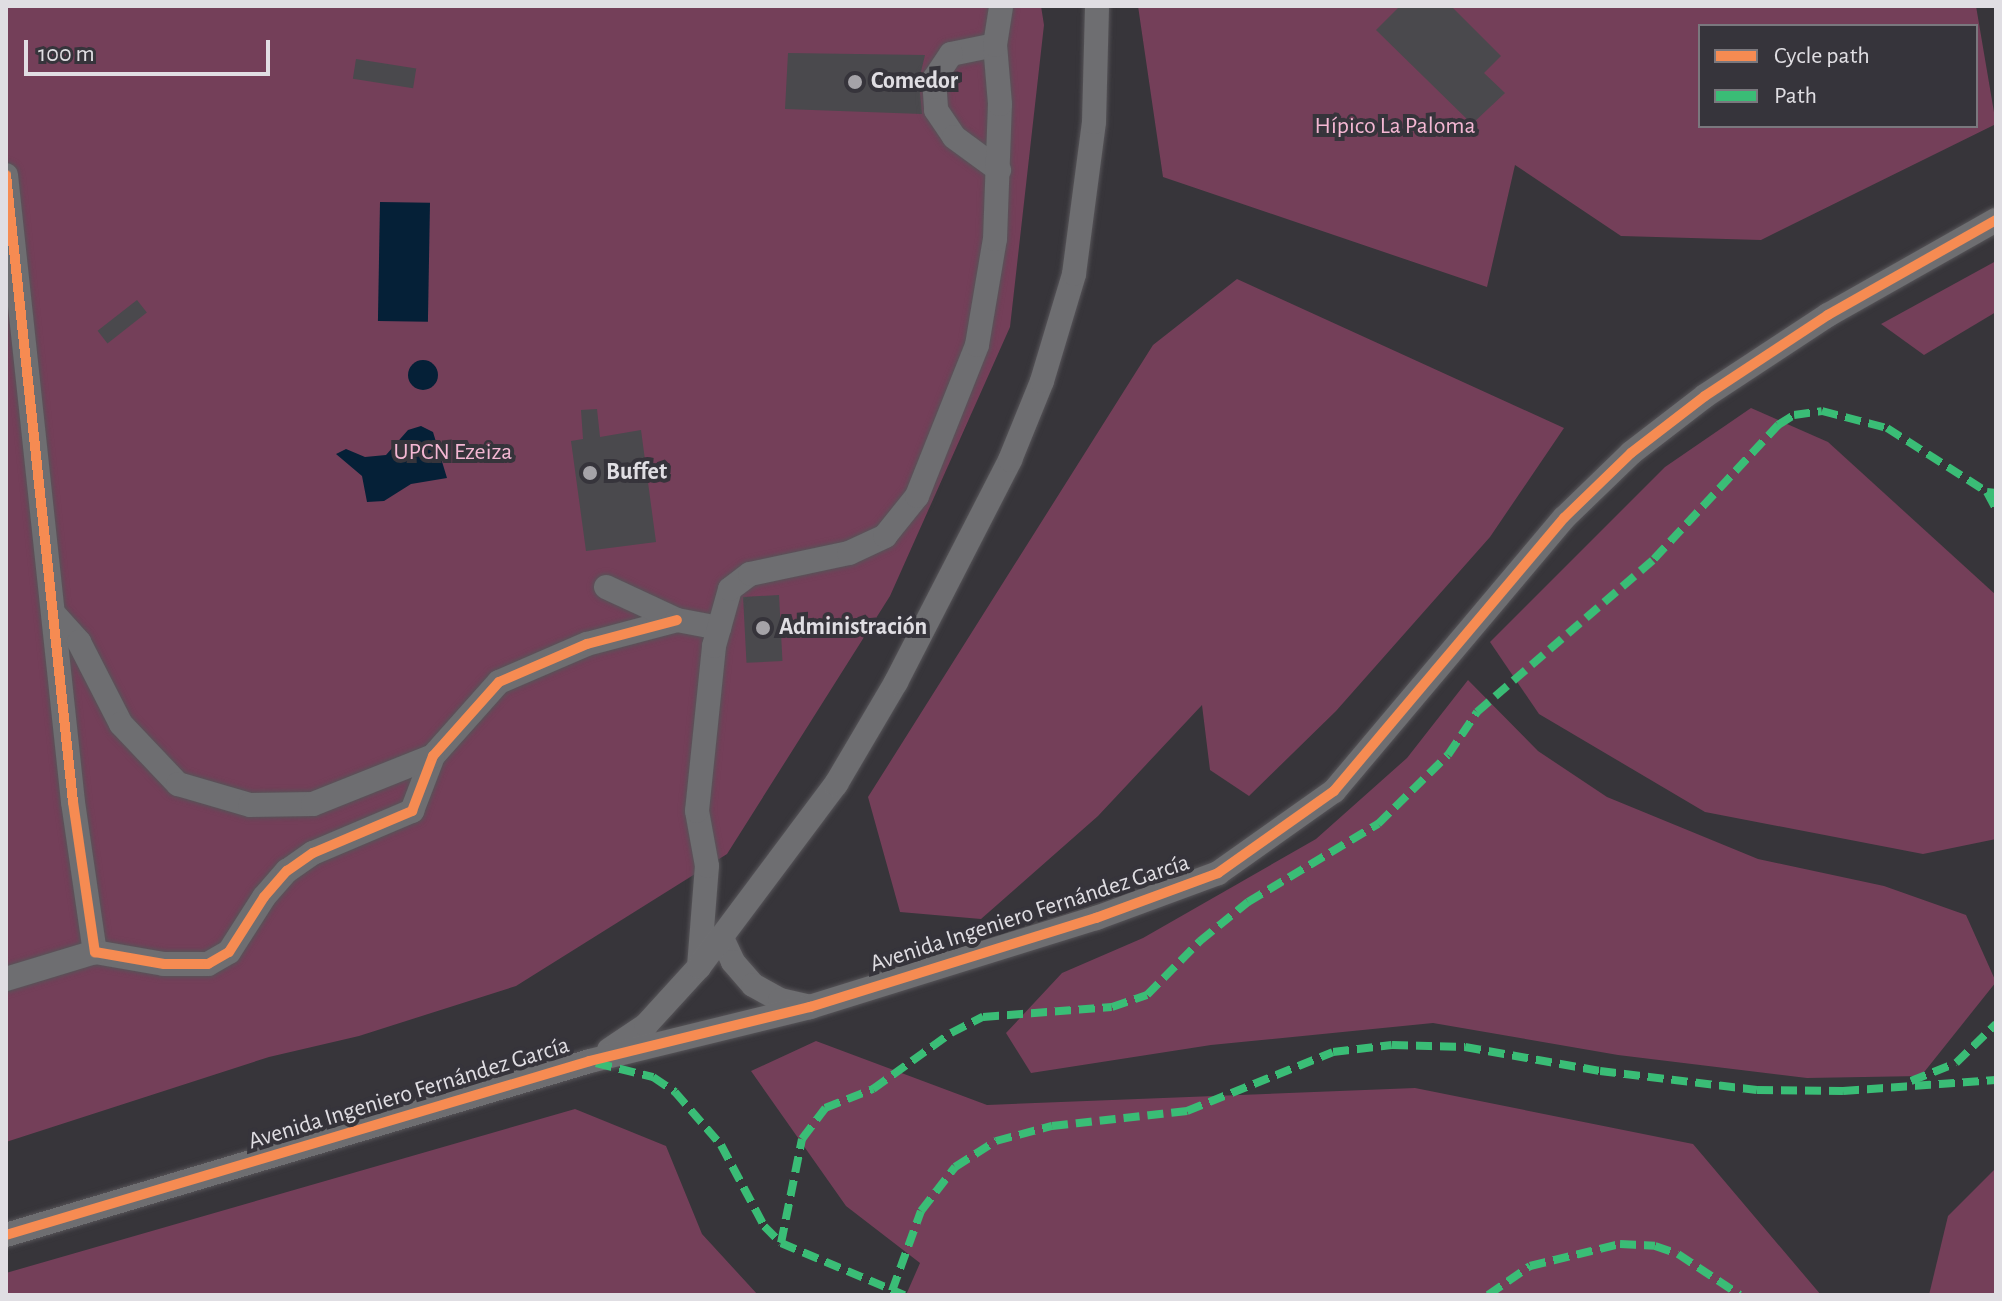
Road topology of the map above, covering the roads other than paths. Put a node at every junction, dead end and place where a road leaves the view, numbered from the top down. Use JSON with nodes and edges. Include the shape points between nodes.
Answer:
{"nodes":[{"id":1,"x":1001,"y":6,"type":"edge"},
{"id":2,"x":1097,"y":6,"type":"edge"},
{"id":3,"x":995,"y":45,"type":"junction"},
{"id":4,"x":999,"y":170,"type":"junction"},
{"id":5,"x":6,"y":175,"type":"edge"},
{"id":6,"x":1996,"y":220,"type":"edge"},
{"id":7,"x":606,"y":587,"type":"dead end"},
{"id":8,"x":54,"y":614,"type":"junction"},
{"id":9,"x":677,"y":620,"type":"junction"},
{"id":10,"x":719,"y":628,"type":"junction"},
{"id":11,"x":433,"y":756,"type":"junction"},
{"id":12,"x":722,"y":938,"type":"junction"},
{"id":13,"x":95,"y":952,"type":"junction"},
{"id":14,"x":699,"y":967,"type":"junction"},
{"id":15,"x":6,"y":979,"type":"edge"},
{"id":16,"x":810,"y":1007,"type":"junction"},
{"id":17,"x":590,"y":1061,"type":"junction"},
{"id":18,"x":6,"y":1235,"type":"edge"}],
"edges":[{"from":1,"to":3,"type":"street"},
{"from":2,"to":12,"type":"street","via":[[1094,122],[1074,274],[1042,381],[1010,460],[896,682],[836,784]]},
{"from":3,"to":4,"type":"street"},
{"from":3,"to":4,"type":"street","via":[[951,54],[934,79],[936,110],[954,137]]},
{"from":4,"to":10,"type":"street","via":[[995,239],[977,345],[917,496],[885,536],[849,553],[750,574],[730,589]]},
{"from":5,"to":8,"type":"street"},
{"from":6,"to":16,"type":"street","name":"Avenida Ingeniero Fernández García","via":[[1828,315],[1705,396],[1631,453],[1564,518],[1334,791],[1279,834],[1218,873],[1096,918]]},
{"from":7,"to":9,"type":"street"},
{"from":8,"to":11,"type":"street","via":[[79,642],[121,724],[178,784],[250,805],[313,804]]},
{"from":8,"to":13,"type":"street"},
{"from":9,"to":10,"type":"street"},
{"from":9,"to":11,"type":"street","via":[[587,644],[499,682]]},
{"from":10,"to":14,"type":"street","via":[[697,811],[707,866]]},
{"from":11,"to":13,"type":"street","via":[[412,811],[313,853],[287,871],[229,952],[208,964],[193,964]]},
{"from":12,"to":14,"type":"street"},
{"from":12,"to":16,"type":"street","via":[[733,962],[753,985],[780,1000]]},
{"from":13,"to":15,"type":"street"},
{"from":14,"to":17,"type":"street","via":[[646,1025]]},
{"from":16,"to":17,"type":"street","name":"Avenida Ingeniero Fernández García"},
{"from":17,"to":18,"type":"street","name":"Avenida Ingeniero Fernández García"}]}
